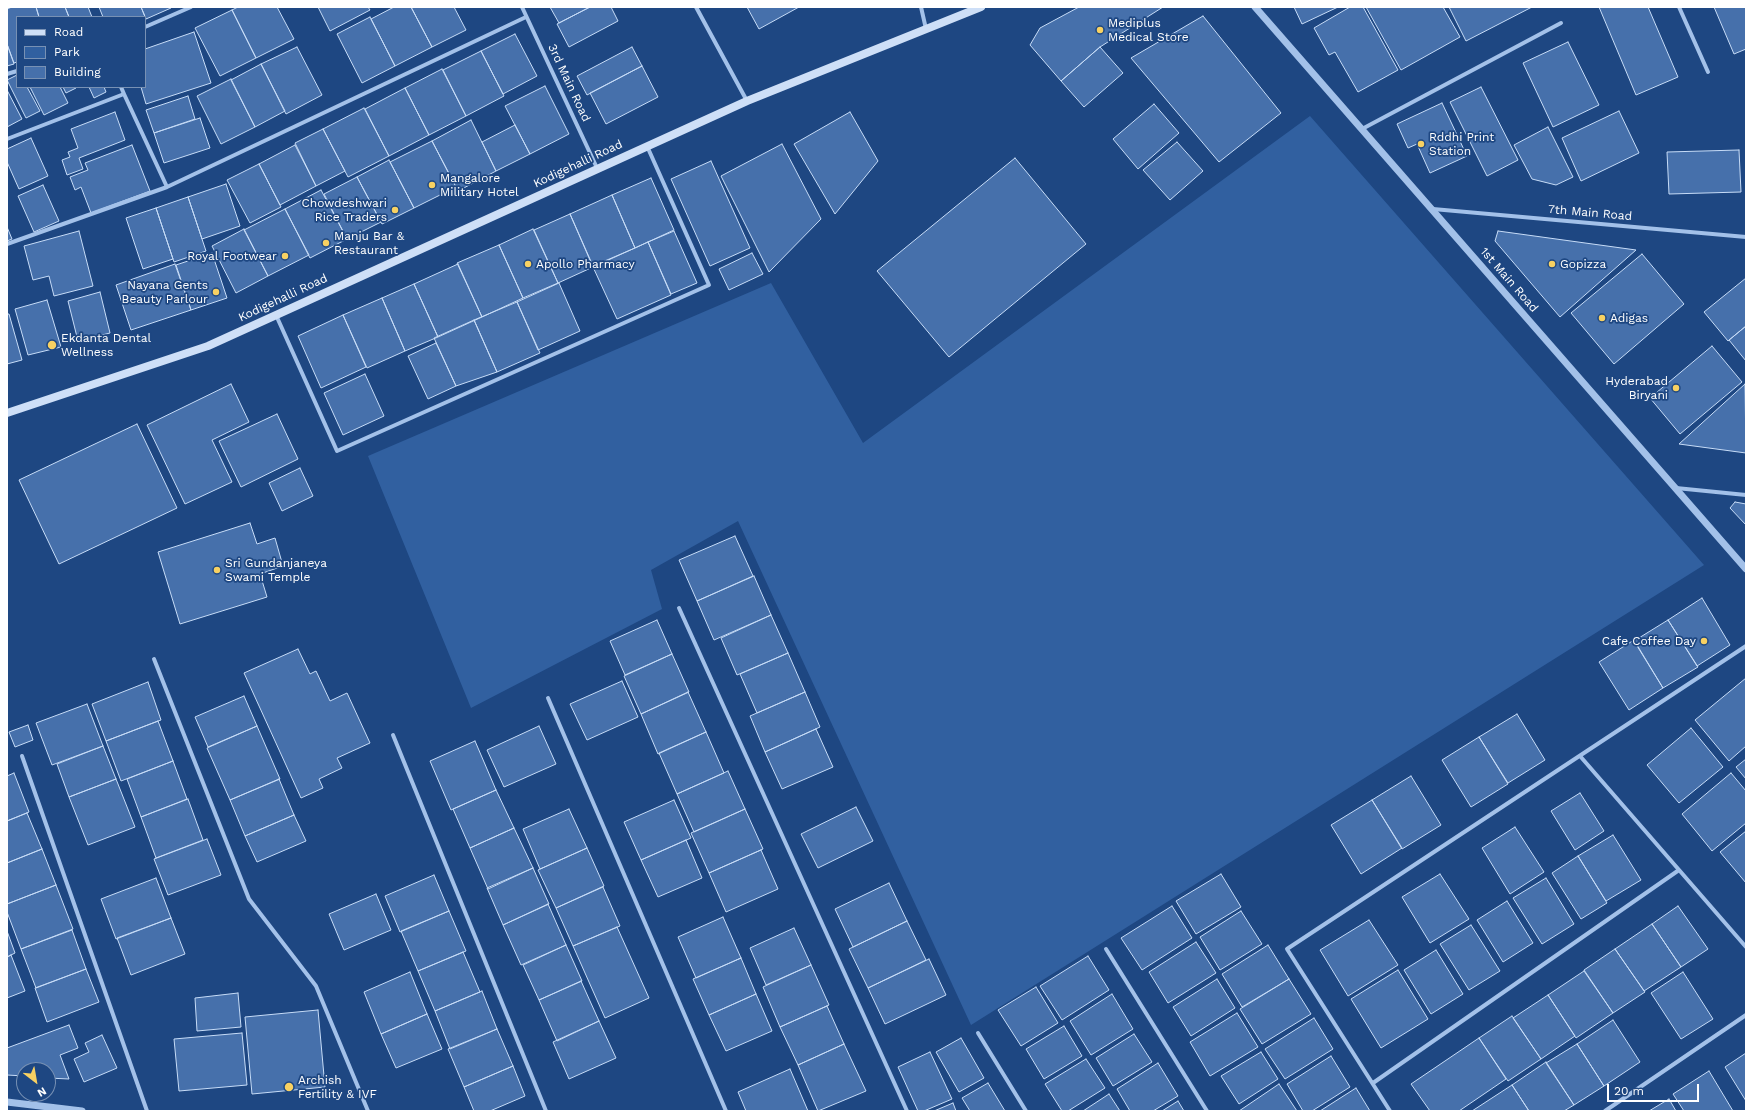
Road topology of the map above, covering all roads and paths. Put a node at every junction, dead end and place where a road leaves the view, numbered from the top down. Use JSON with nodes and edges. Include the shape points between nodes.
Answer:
{"nodes":[{"id":1,"x":191,"y":7,"type":"edge"},
{"id":2,"x":522,"y":7,"type":"edge"},
{"id":3,"x":696,"y":7,"type":"edge"},
{"id":4,"x":921,"y":7,"type":"edge"},
{"id":5,"x":981,"y":7,"type":"edge"},
{"id":6,"x":1255,"y":7,"type":"edge"},
{"id":7,"x":1679,"y":7,"type":"edge"},
{"id":8,"x":526,"y":17,"type":"junction"},
{"id":9,"x":1561,"y":23,"type":"dead end"},
{"id":10,"x":146,"y":27,"type":"edge"},
{"id":11,"x":926,"y":29,"type":"junction"},
{"id":12,"x":1708,"y":72,"type":"dead end"},
{"id":13,"x":121,"y":88,"type":"edge"},
{"id":14,"x":124,"y":94,"type":"junction"},
{"id":15,"x":747,"y":101,"type":"junction"},
{"id":16,"x":1362,"y":129,"type":"junction"},
{"id":17,"x":7,"y":139,"type":"edge"},
{"id":18,"x":647,"y":146,"type":"junction"},
{"id":19,"x":597,"y":168,"type":"junction"},
{"id":20,"x":167,"y":187,"type":"junction"},
{"id":21,"x":1433,"y":209,"type":"junction"},
{"id":22,"x":1746,"y":237,"type":"edge"},
{"id":23,"x":7,"y":244,"type":"edge"},
{"id":24,"x":276,"y":315,"type":"junction"},
{"id":25,"x":7,"y":413,"type":"edge"},
{"id":26,"x":1676,"y":488,"type":"junction"},
{"id":27,"x":1746,"y":495,"type":"edge"},
{"id":28,"x":1746,"y":569,"type":"edge"},
{"id":29,"x":679,"y":608,"type":"dead end"},
{"id":30,"x":1746,"y":646,"type":"edge"},
{"id":31,"x":154,"y":659,"type":"dead end"},
{"id":32,"x":548,"y":698,"type":"dead end"},
{"id":33,"x":393,"y":735,"type":"dead end"},
{"id":34,"x":22,"y":756,"type":"dead end"},
{"id":35,"x":1580,"y":756,"type":"junction"},
{"id":36,"x":1679,"y":870,"type":"junction"},
{"id":37,"x":1746,"y":947,"type":"edge"},
{"id":38,"x":1106,"y":949,"type":"dead end"},
{"id":39,"x":1746,"y":1015,"type":"edge"},
{"id":40,"x":978,"y":1033,"type":"dead end"},
{"id":41,"x":1373,"y":1083,"type":"junction"},
{"id":42,"x":7,"y":1102,"type":"edge"},
{"id":43,"x":82,"y":1111,"type":"edge"},
{"id":44,"x":147,"y":1111,"type":"edge"},
{"id":45,"x":368,"y":1111,"type":"edge"},
{"id":46,"x":546,"y":1111,"type":"edge"},
{"id":47,"x":726,"y":1111,"type":"edge"},
{"id":48,"x":907,"y":1111,"type":"edge"},
{"id":49,"x":1026,"y":1111,"type":"edge"},
{"id":50,"x":1207,"y":1111,"type":"edge"},
{"id":51,"x":1390,"y":1111,"type":"edge"},
{"id":52,"x":1605,"y":1111,"type":"edge"}],
"edges":[{"from":1,"to":10,"type":"street"},
{"from":2,"to":8,"type":"street","name":"3rd Main Road"},
{"from":3,"to":15,"type":"street"},
{"from":4,"to":11,"type":"street"},
{"from":5,"to":11,"type":"main road","name":"Kodigehalli Road"},
{"from":6,"to":16,"type":"street","name":"1st Main Road"},
{"from":7,"to":12,"type":"street"},
{"from":8,"to":19,"type":"street","name":"3rd Main Road"},
{"from":8,"to":20,"type":"street"},
{"from":9,"to":16,"type":"street"},
{"from":11,"to":15,"type":"main road","name":"Kodigehalli Road"},
{"from":13,"to":14,"type":"street"},
{"from":14,"to":17,"type":"street"},
{"from":14,"to":20,"type":"street"},
{"from":15,"to":18,"type":"main road","name":"Kodigehalli Road"},
{"from":16,"to":21,"type":"street","name":"1st Main Road"},
{"from":18,"to":19,"type":"main road","name":"Kodigehalli Road"},
{"from":18,"to":24,"type":"street","via":[[709,285],[337,451]]},
{"from":19,"to":24,"type":"main road","name":"Kodigehalli Road"},
{"from":20,"to":23,"type":"street"},
{"from":21,"to":22,"type":"street","name":"7th Main Road"},
{"from":21,"to":26,"type":"street","name":"1st Main Road"},
{"from":24,"to":25,"type":"main road","name":"Kodigehalli Road","via":[[208,346]]},
{"from":26,"to":27,"type":"street"},
{"from":26,"to":28,"type":"street","name":"1st Main Road"},
{"from":29,"to":48,"type":"street"},
{"from":30,"to":35,"type":"street"},
{"from":31,"to":45,"type":"street","via":[[249,899],[316,986]]},
{"from":32,"to":47,"type":"street"},
{"from":33,"to":46,"type":"street"},
{"from":34,"to":44,"type":"street"},
{"from":35,"to":36,"type":"street"},
{"from":35,"to":41,"type":"street","via":[[1287,950]]},
{"from":36,"to":37,"type":"street"},
{"from":36,"to":41,"type":"street"},
{"from":38,"to":50,"type":"street"},
{"from":39,"to":52,"type":"street"},
{"from":40,"to":49,"type":"street"},
{"from":41,"to":51,"type":"street"},
{"from":42,"to":43,"type":"street"}]}
